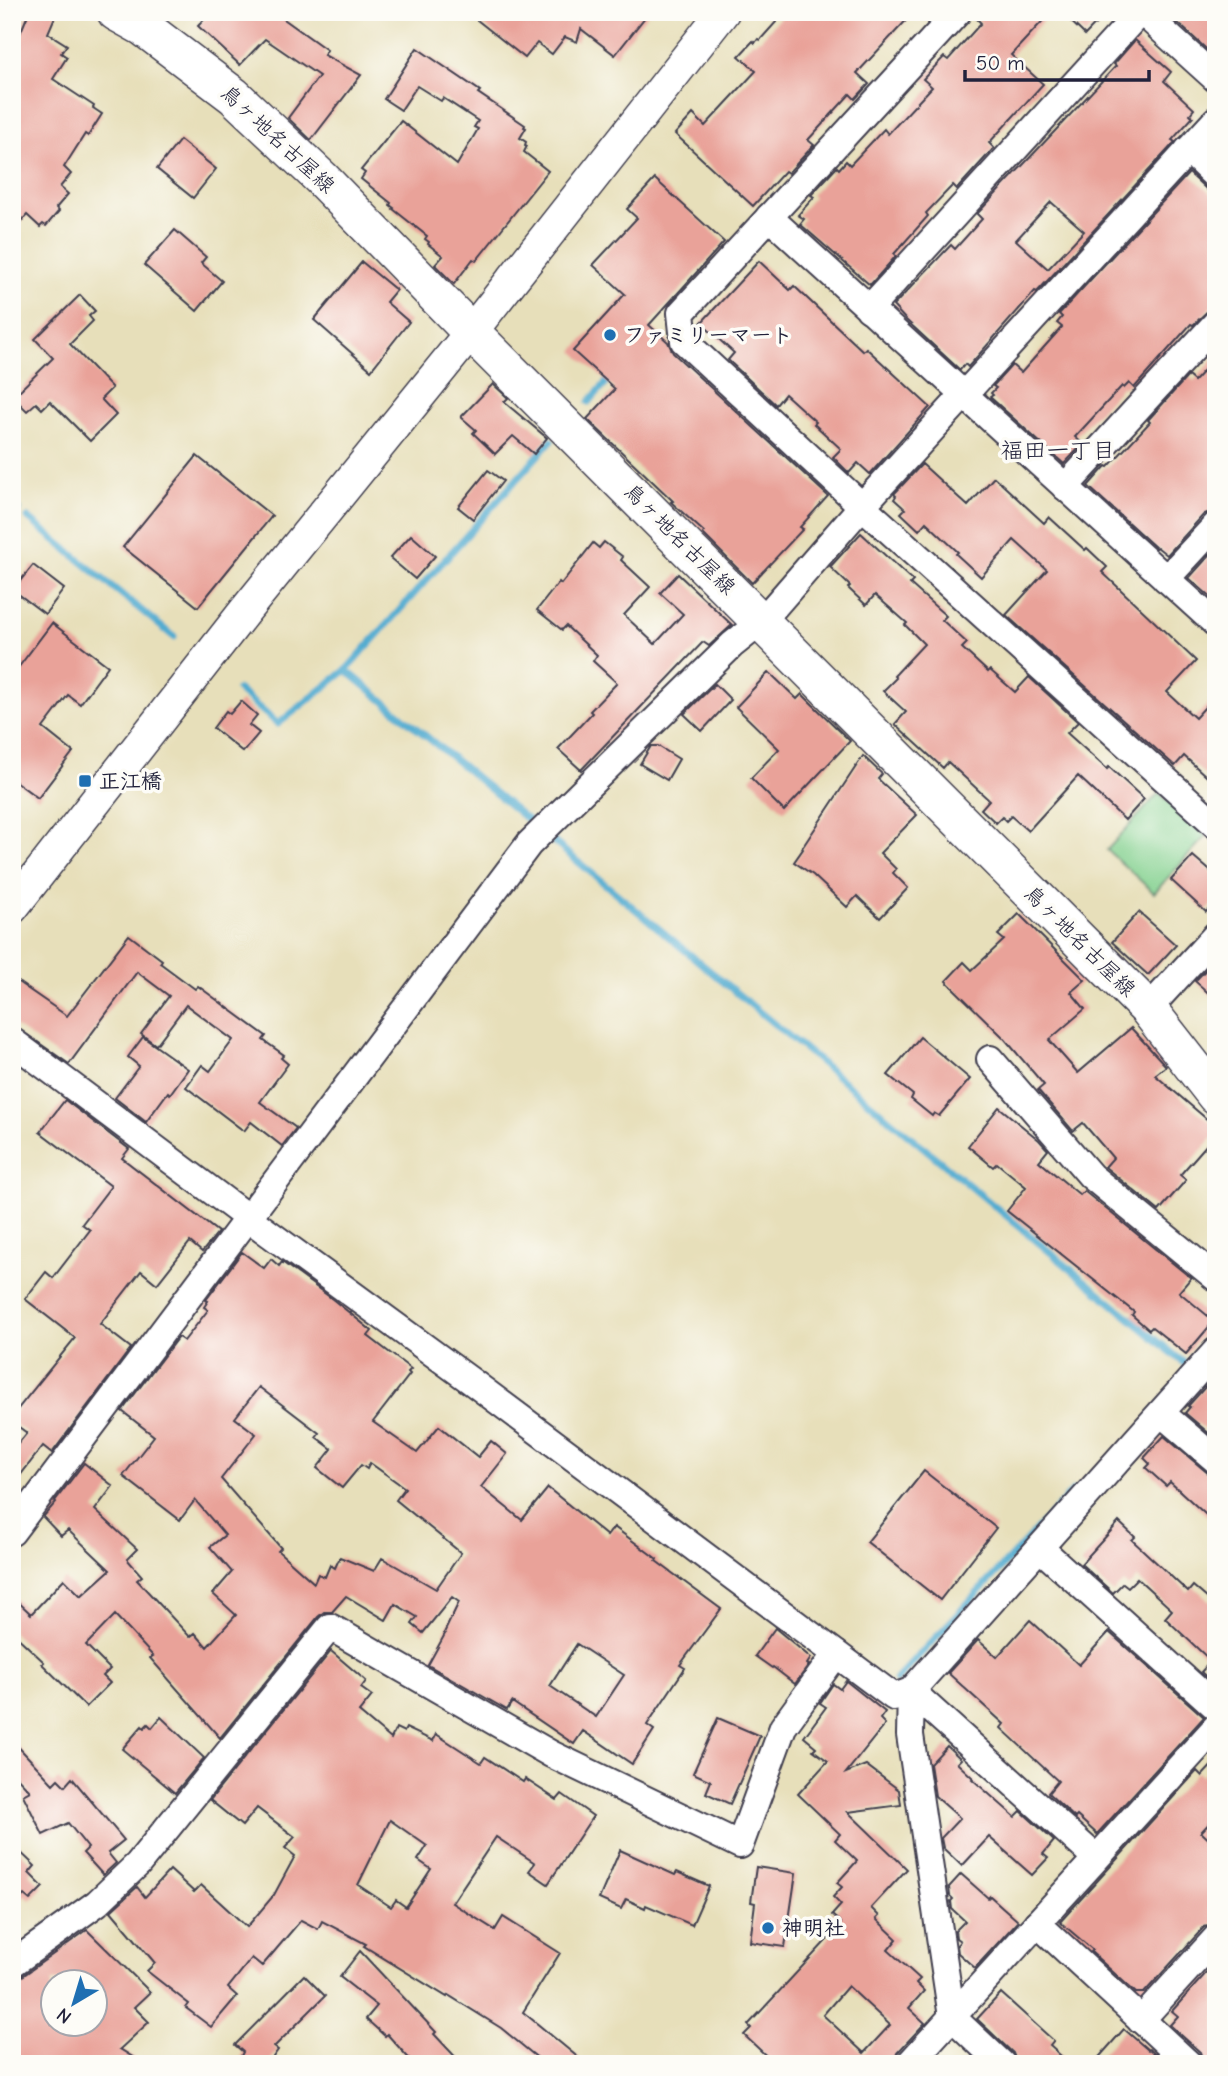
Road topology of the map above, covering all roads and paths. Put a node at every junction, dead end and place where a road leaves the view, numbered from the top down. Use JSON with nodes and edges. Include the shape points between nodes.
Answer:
{"nodes":[{"id":1,"x":116,"y":12,"type":"edge"},
{"id":2,"x":723,"y":12,"type":"edge"},
{"id":3,"x":958,"y":12,"type":"edge"},
{"id":4,"x":1141,"y":12,"type":"edge"},
{"id":5,"x":1216,"y":79,"type":"edge"},
{"id":6,"x":1216,"y":120,"type":"edge"},
{"id":7,"x":1188,"y":150,"type":"junction"},
{"id":8,"x":1216,"y":177,"type":"edge"},
{"id":9,"x":769,"y":217,"type":"junction"},
{"id":10,"x":869,"y":309,"type":"junction"},
{"id":11,"x":1216,"y":323,"type":"edge"},
{"id":12,"x":471,"y":331,"type":"junction"},
{"id":13,"x":964,"y":395,"type":"junction"},
{"id":14,"x":1065,"y":487,"type":"junction"},
{"id":15,"x":862,"y":506,"type":"junction"},
{"id":16,"x":1216,"y":525,"type":"edge"},
{"id":17,"x":1166,"y":579,"type":"junction"},
{"id":18,"x":762,"y":621,"type":"junction"},
{"id":19,"x":1216,"y":624,"type":"edge"},
{"id":20,"x":1216,"y":825,"type":"edge"},
{"id":21,"x":12,"y":908,"type":"edge"},
{"id":22,"x":1216,"y":935,"type":"edge"},
{"id":23,"x":1148,"y":1009,"type":"junction"},
{"id":24,"x":12,"y":1041,"type":"edge"},
{"id":25,"x":990,"y":1059,"type":"dead end"},
{"id":26,"x":1216,"y":1096,"type":"edge"},
{"id":27,"x":248,"y":1218,"type":"junction"},
{"id":28,"x":1216,"y":1278,"type":"edge"},
{"id":29,"x":1216,"y":1351,"type":"edge"},
{"id":30,"x":1161,"y":1413,"type":"junction"},
{"id":31,"x":1216,"y":1460,"type":"edge"},
{"id":32,"x":12,"y":1532,"type":"edge"},
{"id":33,"x":1040,"y":1548,"type":"junction"},
{"id":34,"x":836,"y":1654,"type":"junction"},
{"id":35,"x":911,"y":1691,"type":"junction"},
{"id":36,"x":1216,"y":1707,"type":"edge"},
{"id":37,"x":1216,"y":1727,"type":"edge"},
{"id":38,"x":1097,"y":1858,"type":"junction"},
{"id":39,"x":1037,"y":1923,"type":"junction"},
{"id":40,"x":1216,"y":1938,"type":"edge"},
{"id":41,"x":12,"y":1964,"type":"edge"},
{"id":42,"x":952,"y":2017,"type":"junction"},
{"id":43,"x":1141,"y":2020,"type":"junction"},
{"id":44,"x":909,"y":2064,"type":"edge"},
{"id":45,"x":1002,"y":2064,"type":"edge"},
{"id":46,"x":1189,"y":2064,"type":"edge"}],
"edges":[{"from":1,"to":12,"type":"main road","name":"鳥ヶ地名古屋線","via":[[234,96]]},
{"from":2,"to":12,"type":"street"},
{"from":3,"to":9,"type":"street"},
{"from":4,"to":5,"type":"street"},
{"from":4,"to":10,"type":"street"},
{"from":6,"to":7,"type":"street"},
{"from":7,"to":8,"type":"street"},
{"from":7,"to":13,"type":"street"},
{"from":9,"to":10,"type":"street"},
{"from":9,"to":15,"type":"street","via":[[681,313],[684,341]]},
{"from":10,"to":13,"type":"street"},
{"from":11,"to":14,"type":"street"},
{"from":12,"to":18,"type":"main road","name":"鳥ヶ地名古屋線"},
{"from":12,"to":21,"type":"street"},
{"from":13,"to":14,"type":"street"},
{"from":13,"to":15,"type":"street"},
{"from":14,"to":17,"type":"street"},
{"from":15,"to":18,"type":"street"},
{"from":15,"to":20,"type":"street"},
{"from":16,"to":17,"type":"street"},
{"from":17,"to":19,"type":"street"},
{"from":18,"to":23,"type":"main road","name":"鳥ヶ地名古屋線"},
{"from":18,"to":27,"type":"street","via":[[529,844]]},
{"from":22,"to":23,"type":"street"},
{"from":23,"to":26,"type":"main road","name":"鳥ヶ地名古屋線"},
{"from":24,"to":27,"type":"street"},
{"from":25,"to":28,"type":"street","via":[[1091,1175]]},
{"from":27,"to":32,"type":"street"},
{"from":27,"to":34,"type":"street"},
{"from":29,"to":30,"type":"street"},
{"from":30,"to":31,"type":"street"},
{"from":30,"to":33,"type":"street"},
{"from":33,"to":35,"type":"street"},
{"from":33,"to":36,"type":"street"},
{"from":34,"to":35,"type":"street","via":[[894,1697]]},
{"from":34,"to":41,"type":"street","via":[[783,1727],[740,1845],[551,1754],[330,1628],[138,1864],[97,1903]]},
{"from":35,"to":38,"type":"street"},
{"from":35,"to":42,"type":"street","via":[[910,1735]]},
{"from":37,"to":38,"type":"street"},
{"from":38,"to":39,"type":"street"},
{"from":39,"to":42,"type":"street"},
{"from":39,"to":43,"type":"street"},
{"from":40,"to":43,"type":"street"},
{"from":42,"to":44,"type":"street"},
{"from":42,"to":45,"type":"street"},
{"from":43,"to":46,"type":"street"}]}
